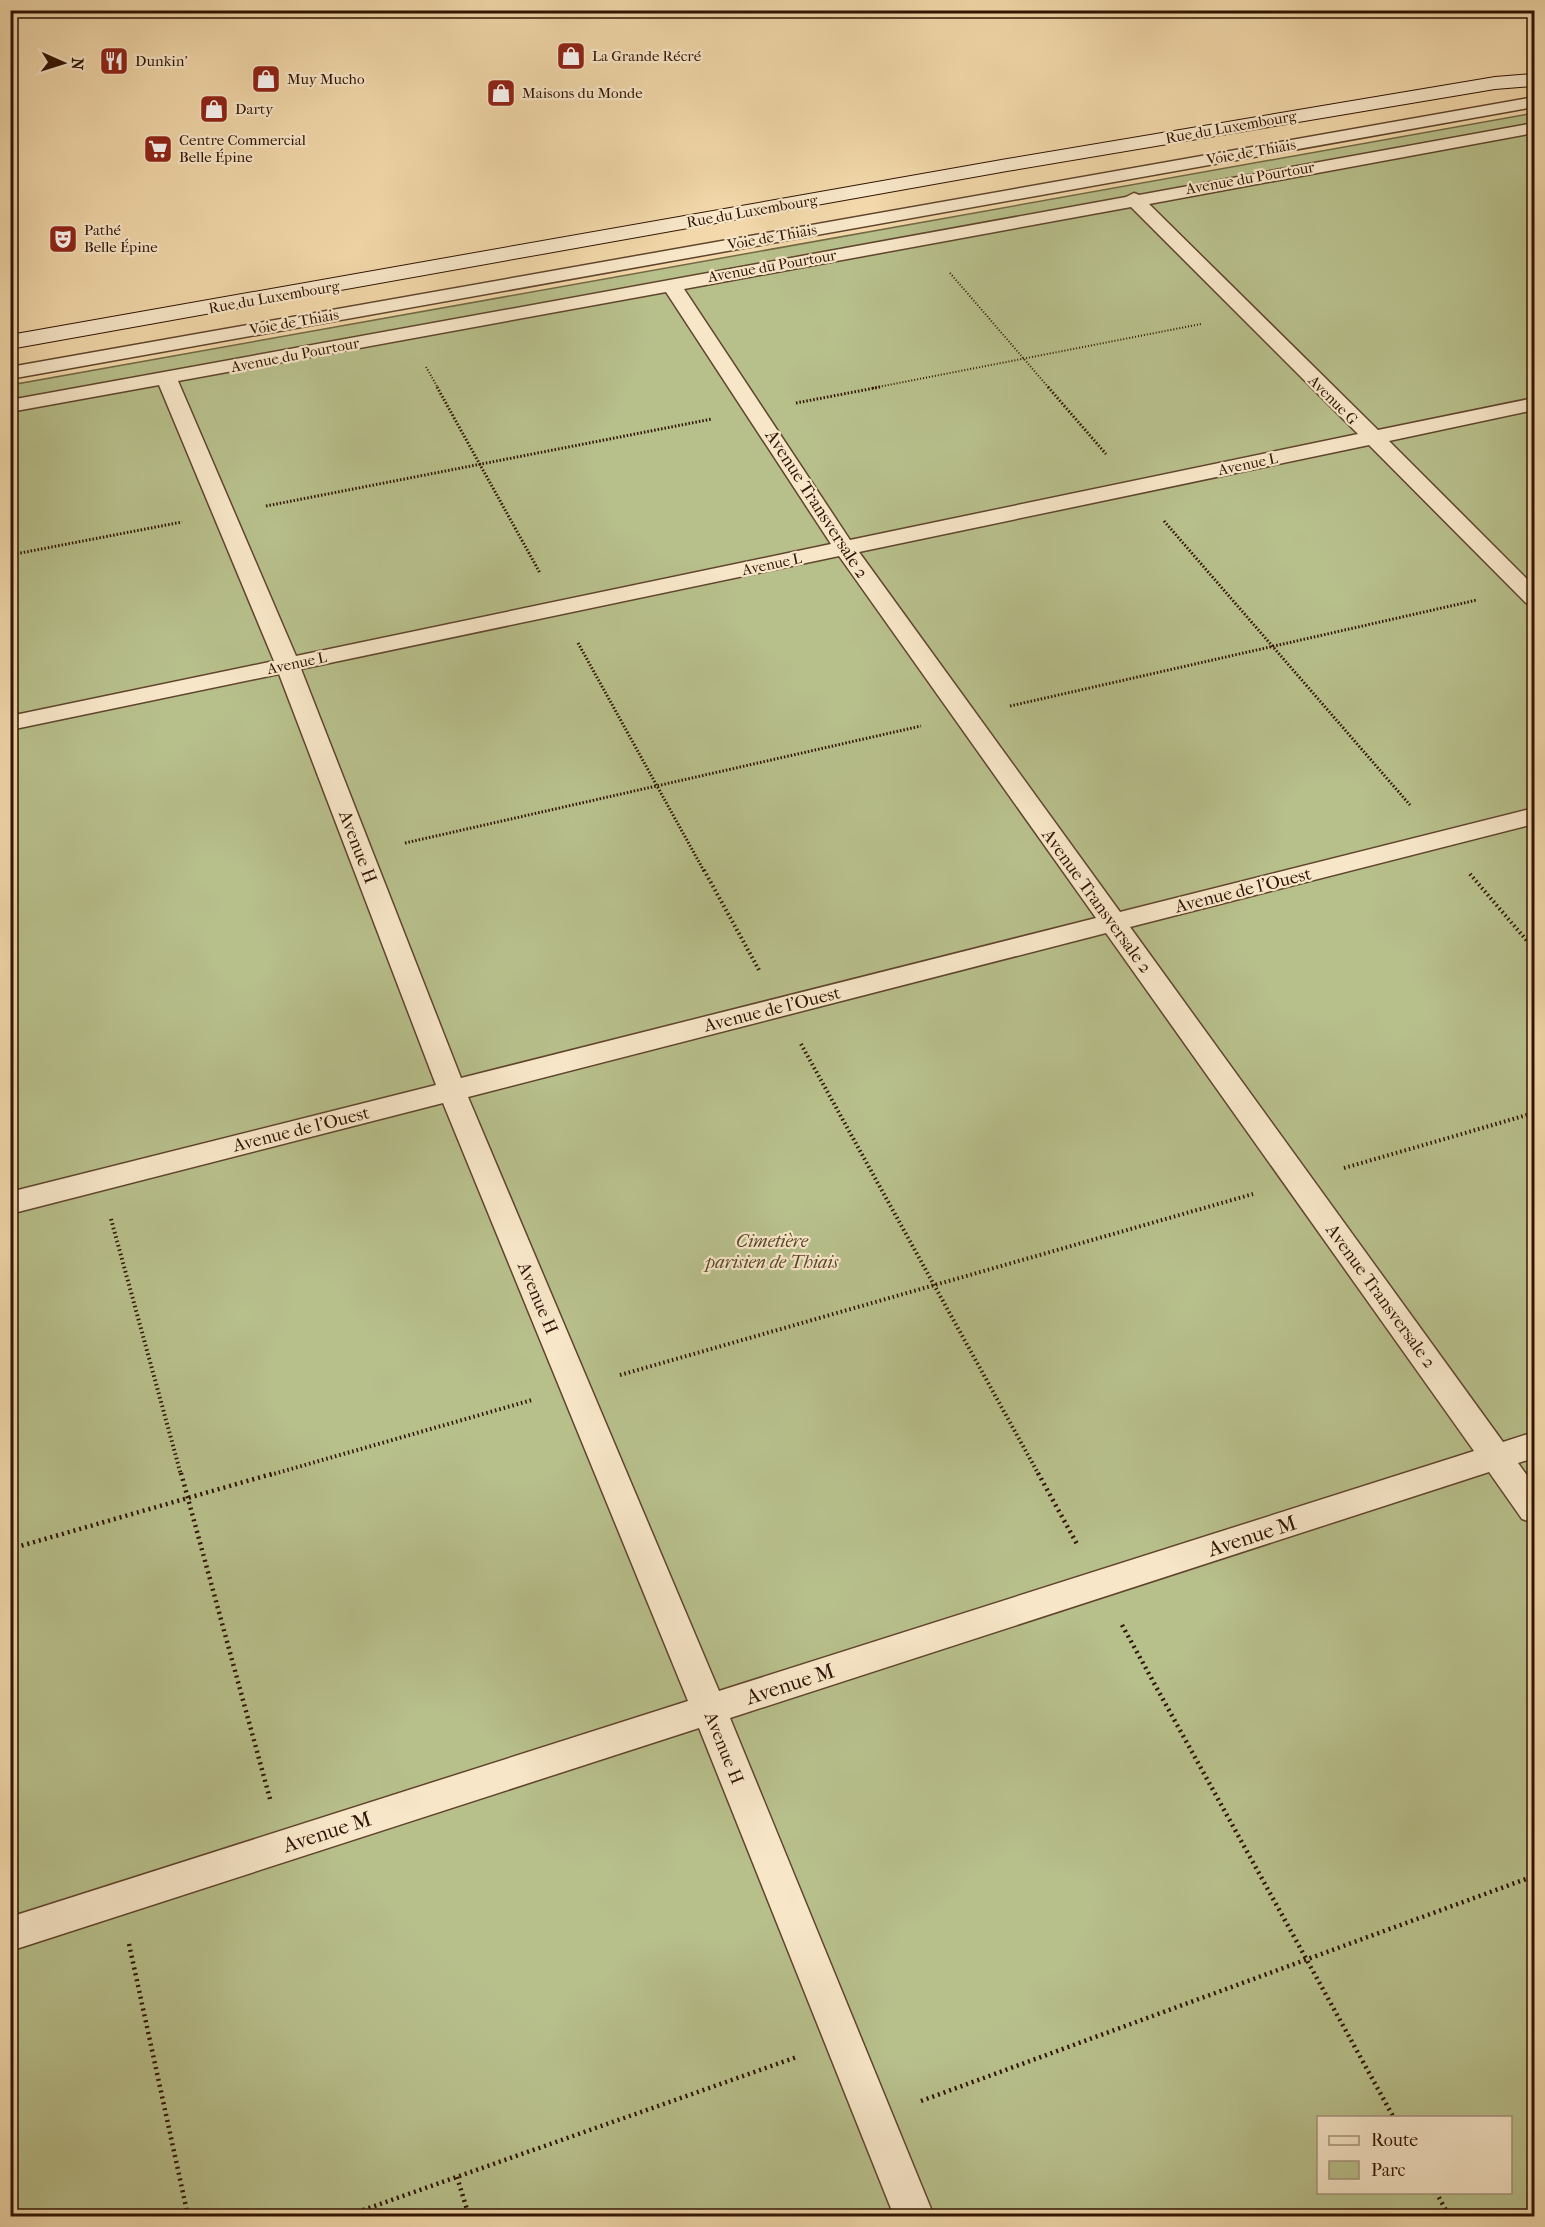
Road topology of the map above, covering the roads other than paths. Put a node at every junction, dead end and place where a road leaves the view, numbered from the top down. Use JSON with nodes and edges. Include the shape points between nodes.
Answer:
{"nodes":[{"id":1,"x":1534,"y":71,"type":"edge"},
{"id":2,"x":1534,"y":80,"type":"edge"},
{"id":3,"x":1495,"y":83,"type":"junction"},
{"id":4,"x":1534,"y":102,"type":"edge"},
{"id":5,"x":1534,"y":128,"type":"edge"},
{"id":6,"x":1134,"y":200,"type":"junction"},
{"id":7,"x":672,"y":285,"type":"junction"},
{"id":8,"x":10,"y":342,"type":"edge"},
{"id":9,"x":10,"y":373,"type":"edge"},
{"id":10,"x":167,"y":379,"type":"junction"},
{"id":11,"x":1534,"y":404,"type":"edge"},
{"id":12,"x":10,"y":406,"type":"edge"},
{"id":13,"x":1371,"y":438,"type":"junction"},
{"id":14,"x":844,"y":549,"type":"junction"},
{"id":15,"x":1534,"y":598,"type":"edge"},
{"id":16,"x":288,"y":665,"type":"junction"},
{"id":17,"x":10,"y":723,"type":"edge"},
{"id":18,"x":1534,"y":816,"type":"edge"},
{"id":19,"x":1113,"y":923,"type":"junction"},
{"id":20,"x":452,"y":1091,"type":"junction"},
{"id":21,"x":10,"y":1203,"type":"edge"},
{"id":22,"x":1534,"y":1445,"type":"edge"},
{"id":23,"x":1497,"y":1457,"type":"junction"},
{"id":24,"x":1534,"y":1510,"type":"edge"},
{"id":25,"x":709,"y":1710,"type":"junction"},
{"id":26,"x":10,"y":1934,"type":"edge"},
{"id":27,"x":914,"y":2217,"type":"edge"}],
"edges":[{"from":1,"to":3,"type":"street"},
{"from":2,"to":3,"type":"street"},
{"from":3,"to":8,"type":"street","name":"Rue du Luxembourg"},
{"from":4,"to":9,"type":"lane","name":"Voie de Thiais"},
{"from":5,"to":6,"type":"lane","name":"Avenue du Pourtour"},
{"from":6,"to":7,"type":"lane","name":"Avenue du Pourtour"},
{"from":6,"to":13,"type":"lane","name":"Avenue G"},
{"from":7,"to":10,"type":"lane","name":"Avenue du Pourtour"},
{"from":7,"to":14,"type":"lane","name":"Avenue Transversale 2"},
{"from":10,"to":12,"type":"lane","name":"Avenue du Pourtour"},
{"from":10,"to":16,"type":"lane","name":"Avenue H"},
{"from":11,"to":13,"type":"lane","name":"Avenue L"},
{"from":13,"to":14,"type":"lane","name":"Avenue L"},
{"from":13,"to":15,"type":"lane","name":"Avenue G"},
{"from":14,"to":16,"type":"lane","name":"Avenue L"},
{"from":14,"to":19,"type":"lane","name":"Avenue Transversale 2"},
{"from":16,"to":17,"type":"lane","name":"Avenue L"},
{"from":16,"to":20,"type":"lane","name":"Avenue H"},
{"from":18,"to":19,"type":"lane","name":"Avenue de l'Ouest"},
{"from":19,"to":20,"type":"lane","name":"Avenue de l'Ouest"},
{"from":19,"to":23,"type":"lane","name":"Avenue Transversale 2"},
{"from":20,"to":21,"type":"lane","name":"Avenue de l'Ouest"},
{"from":20,"to":25,"type":"lane","name":"Avenue H"},
{"from":22,"to":23,"type":"lane","name":"Avenue M"},
{"from":23,"to":24,"type":"lane","name":"Avenue Transversale 2"},
{"from":23,"to":25,"type":"lane","name":"Avenue M"},
{"from":25,"to":26,"type":"lane","name":"Avenue M"},
{"from":25,"to":27,"type":"lane","name":"Avenue H"}]}
